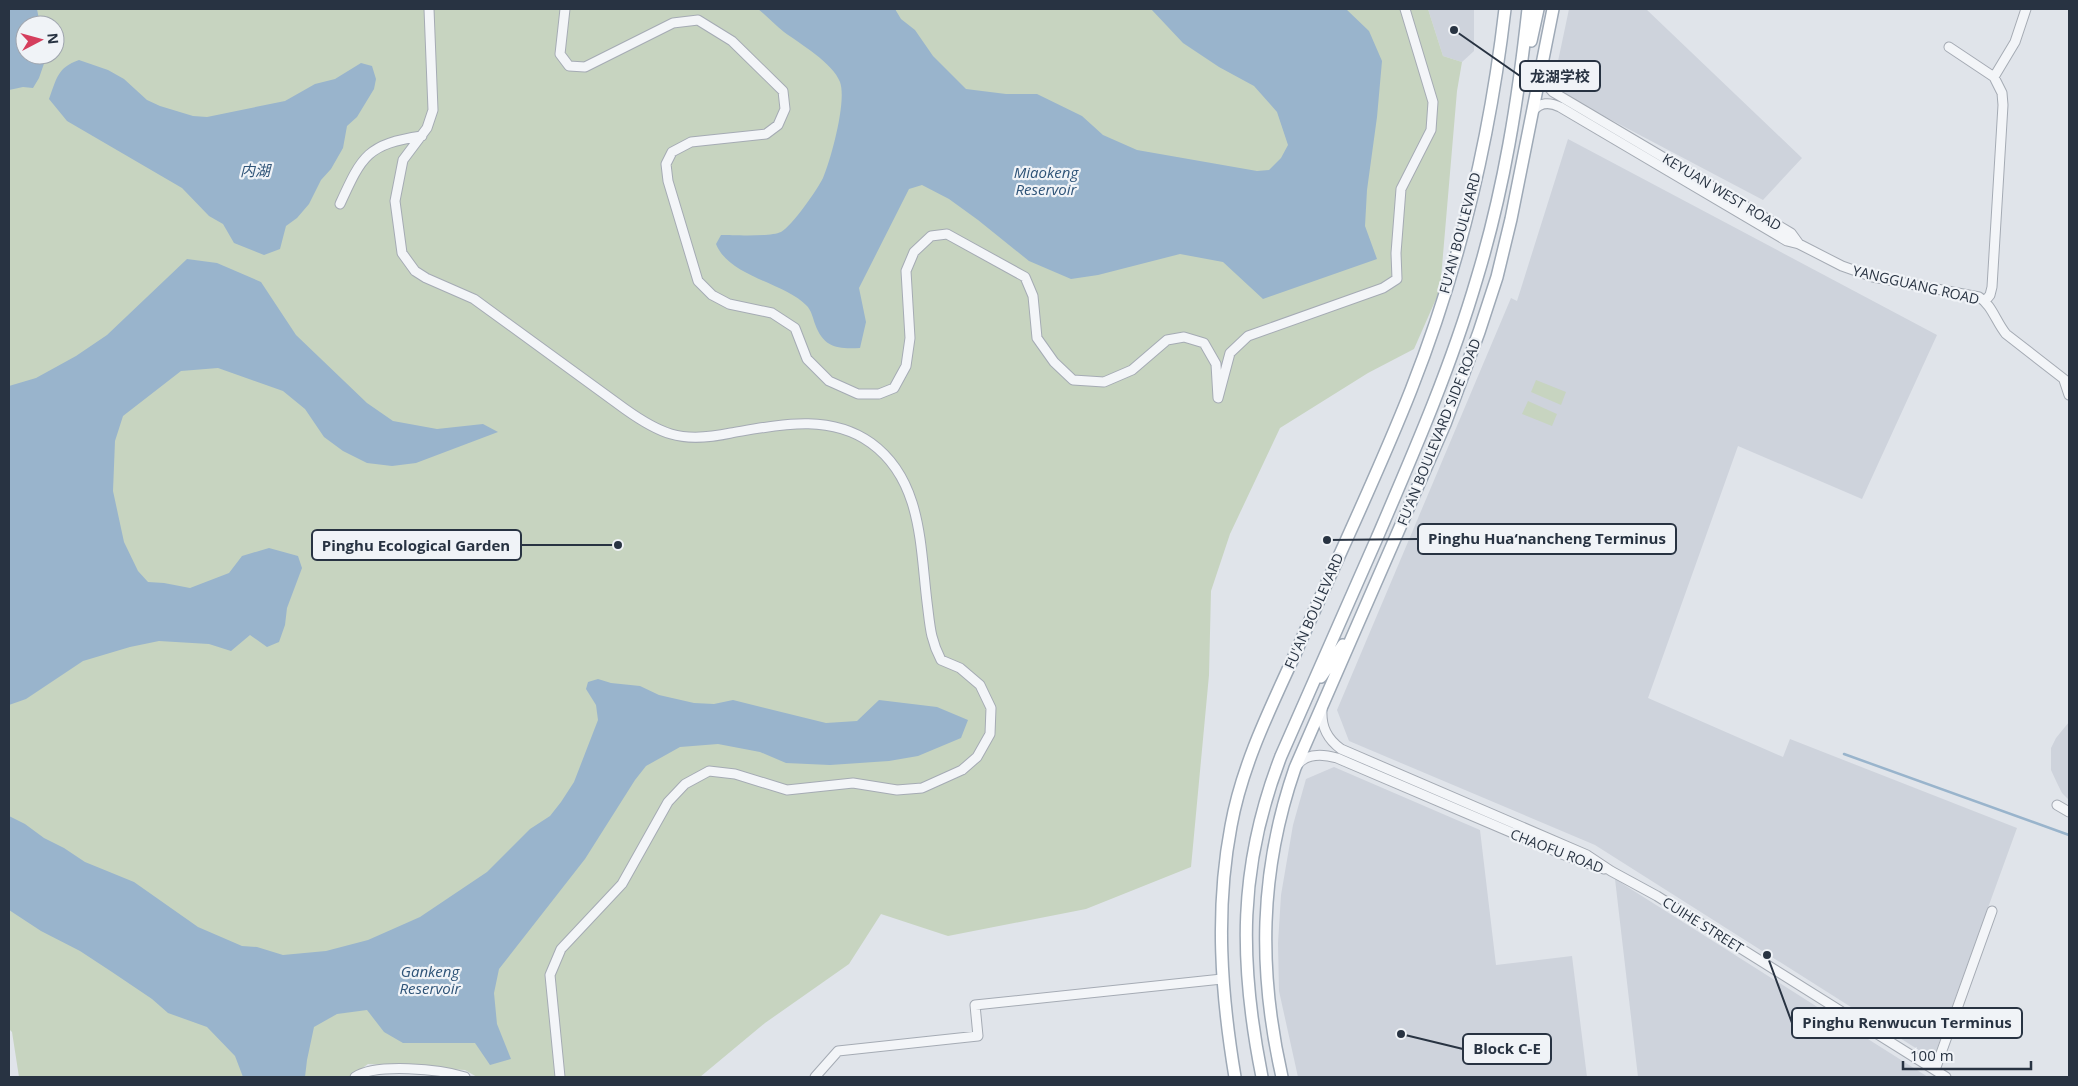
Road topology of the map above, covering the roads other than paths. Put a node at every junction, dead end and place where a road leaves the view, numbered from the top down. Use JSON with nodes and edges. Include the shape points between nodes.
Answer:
{"nodes":[{"id":1,"x":429,"y":9,"type":"edge"},
{"id":2,"x":565,"y":9,"type":"edge"},
{"id":3,"x":1405,"y":9,"type":"edge"},
{"id":4,"x":1505,"y":9,"type":"edge"},
{"id":5,"x":1528,"y":9,"type":"edge"},
{"id":6,"x":1538,"y":9,"type":"edge"},
{"id":7,"x":1553,"y":9,"type":"edge"},
{"id":8,"x":2026,"y":9,"type":"edge"},
{"id":9,"x":1948,"y":47,"type":"dead end"},
{"id":10,"x":1540,"y":73,"type":"junction"},
{"id":11,"x":1994,"y":77,"type":"junction"},
{"id":12,"x":1533,"y":111,"type":"junction"},
{"id":13,"x":1513,"y":129,"type":"junction"},
{"id":14,"x":422,"y":136,"type":"junction"},
{"id":15,"x":340,"y":204,"type":"dead end"},
{"id":16,"x":1799,"y":244,"type":"junction"},
{"id":17,"x":1985,"y":301,"type":"junction"},
{"id":18,"x":2067,"y":382,"type":"edge"},
{"id":19,"x":2069,"y":395,"type":"edge"},
{"id":20,"x":1359,"y":621,"type":"junction"},
{"id":21,"x":1304,"y":704,"type":"junction"},
{"id":22,"x":1322,"y":705,"type":"junction"},
{"id":23,"x":1295,"y":768,"type":"junction"},
{"id":24,"x":2057,"y":805,"type":"dead end"},
{"id":25,"x":2069,"y":812,"type":"edge"},
{"id":26,"x":1611,"y":872,"type":"junction"},
{"id":27,"x":1992,"y":911,"type":"dead end"},
{"id":28,"x":1222,"y":979,"type":"junction"},
{"id":29,"x":1935,"y":1070,"type":"junction"},
{"id":30,"x":355,"y":1077,"type":"edge"},
{"id":31,"x":465,"y":1077,"type":"edge"},
{"id":32,"x":560,"y":1077,"type":"edge"},
{"id":33,"x":815,"y":1077,"type":"edge"},
{"id":34,"x":1235,"y":1077,"type":"edge"},
{"id":35,"x":1262,"y":1077,"type":"edge"},
{"id":36,"x":1282,"y":1077,"type":"edge"},
{"id":37,"x":1946,"y":1077,"type":"edge"}],
"edges":[{"from":1,"to":14,"type":"street","via":[[434,110]]},
{"from":2,"to":3,"type":"street","via":[[560,54],[569,66],[585,67],[672,23],[698,20],[732,41],[783,91],[785,109],[778,125],[766,134],[691,142],[672,152],[666,164],[668,181],[698,281],[712,295],[729,304],[772,313],[795,328],[807,359],[829,381],[858,394],[880,394],[894,388],[906,366],[910,338],[906,271],[914,252],[930,236],[947,234],[1025,277],[1033,296],[1037,338],[1054,362],[1073,380],[1104,382],[1132,370],[1167,340],[1184,337],[1204,343],[1216,364],[1218,398],[1230,353],[1248,336],[1383,288],[1397,279],[1401,189],[1431,130],[1433,102]]},
{"from":4,"to":28,"type":"main road","name":"FU'AN BOULEVARD","via":[[1477,174],[1455,258],[1426,347],[1386,450],[1255,743],[1241,785],[1230,827],[1224,871],[1220,920]]},
{"from":5,"to":13,"type":"main road","name":"FU'AN BOULEVARD"},
{"from":6,"to":13,"type":"main road"},
{"from":7,"to":10,"type":"main road","name":"FU'AN BOULEVARD SIDE ROAD"},
{"from":8,"to":11,"type":"street","via":[[2015,42]]},
{"from":9,"to":11,"type":"street"},
{"from":10,"to":12,"type":"main road","name":"FU'AN BOULEVARD SIDE ROAD"},
{"from":10,"to":16,"type":"street","name":"KEYUAN WEST ROAD","via":[[1553,92],[1791,233]]},
{"from":11,"to":17,"type":"street","via":[[2002,93],[2003,105],[1992,288]]},
{"from":12,"to":16,"type":"street","name":"KEYUAN WEST ROAD","via":[[1545,103],[1560,107],[1787,241]]},
{"from":12,"to":20,"type":"main road","name":"FU'AN BOULEVARD SIDE ROAD","via":[[1504,250],[1471,357]]},
{"from":13,"to":21,"type":"main road","name":"FU'AN BOULEVARD","via":[[1489,237],[1452,355],[1422,434]]},
{"from":14,"to":15,"type":"street","via":[[399,139],[366,156]]},
{"from":14,"to":32,"type":"street","via":[[403,160],[395,201],[402,253],[415,271],[474,299],[631,413],[672,434],[704,438],[804,423],[847,430],[884,453],[913,500],[932,642],[941,660],[960,668],[980,685],[991,708],[990,734],[977,757],[962,770],[922,788],[897,790],[853,783],[787,790],[734,774],[709,771],[685,784],[668,802],[622,884],[561,948],[550,975]]},
{"from":16,"to":17,"type":"street","name":"YANGGUANG ROAD","via":[[1859,273],[1970,295]]},
{"from":17,"to":18,"type":"street","name":"YANGGUANG ROAD","via":[[2006,334]]},
{"from":18,"to":19,"type":"street","name":"YANGGUANG ROAD"},
{"from":20,"to":21,"type":"main road"},
{"from":20,"to":22,"type":"main road","name":"FU'AN BOULEVARD SIDE ROAD"},
{"from":21,"to":35,"type":"main road","name":"FU'AN BOULEVARD","via":[[1263,806],[1252,854],[1246,913],[1246,967]]},
{"from":22,"to":23,"type":"main road","name":"FU'AN BOULEVARD SIDE ROAD"},
{"from":22,"to":26,"type":"street","name":"CHAOFU ROAD","via":[[1323,728],[1341,749],[1573,849]]},
{"from":23,"to":26,"type":"street","name":"CHAOFU ROAD","via":[[1312,756],[1337,758]]},
{"from":23,"to":36,"type":"main road","name":"FU'AN BOULEVARD SIDE ROAD","via":[[1274,844],[1265,925],[1268,999]]},
{"from":24,"to":25,"type":"street"},
{"from":26,"to":29,"type":"street","name":"CUIHE STREET","via":[[1657,896]]},
{"from":27,"to":29,"type":"street"},
{"from":28,"to":33,"type":"street","via":[[975,1005],[978,1036],[838,1051]]},
{"from":28,"to":34,"type":"main road","name":"FU'AN BOULEVARD"},
{"from":29,"to":37,"type":"street","name":"CUIHE STREET"},
{"from":30,"to":31,"type":"street","via":[[374,1069],[441,1071]]}]}
